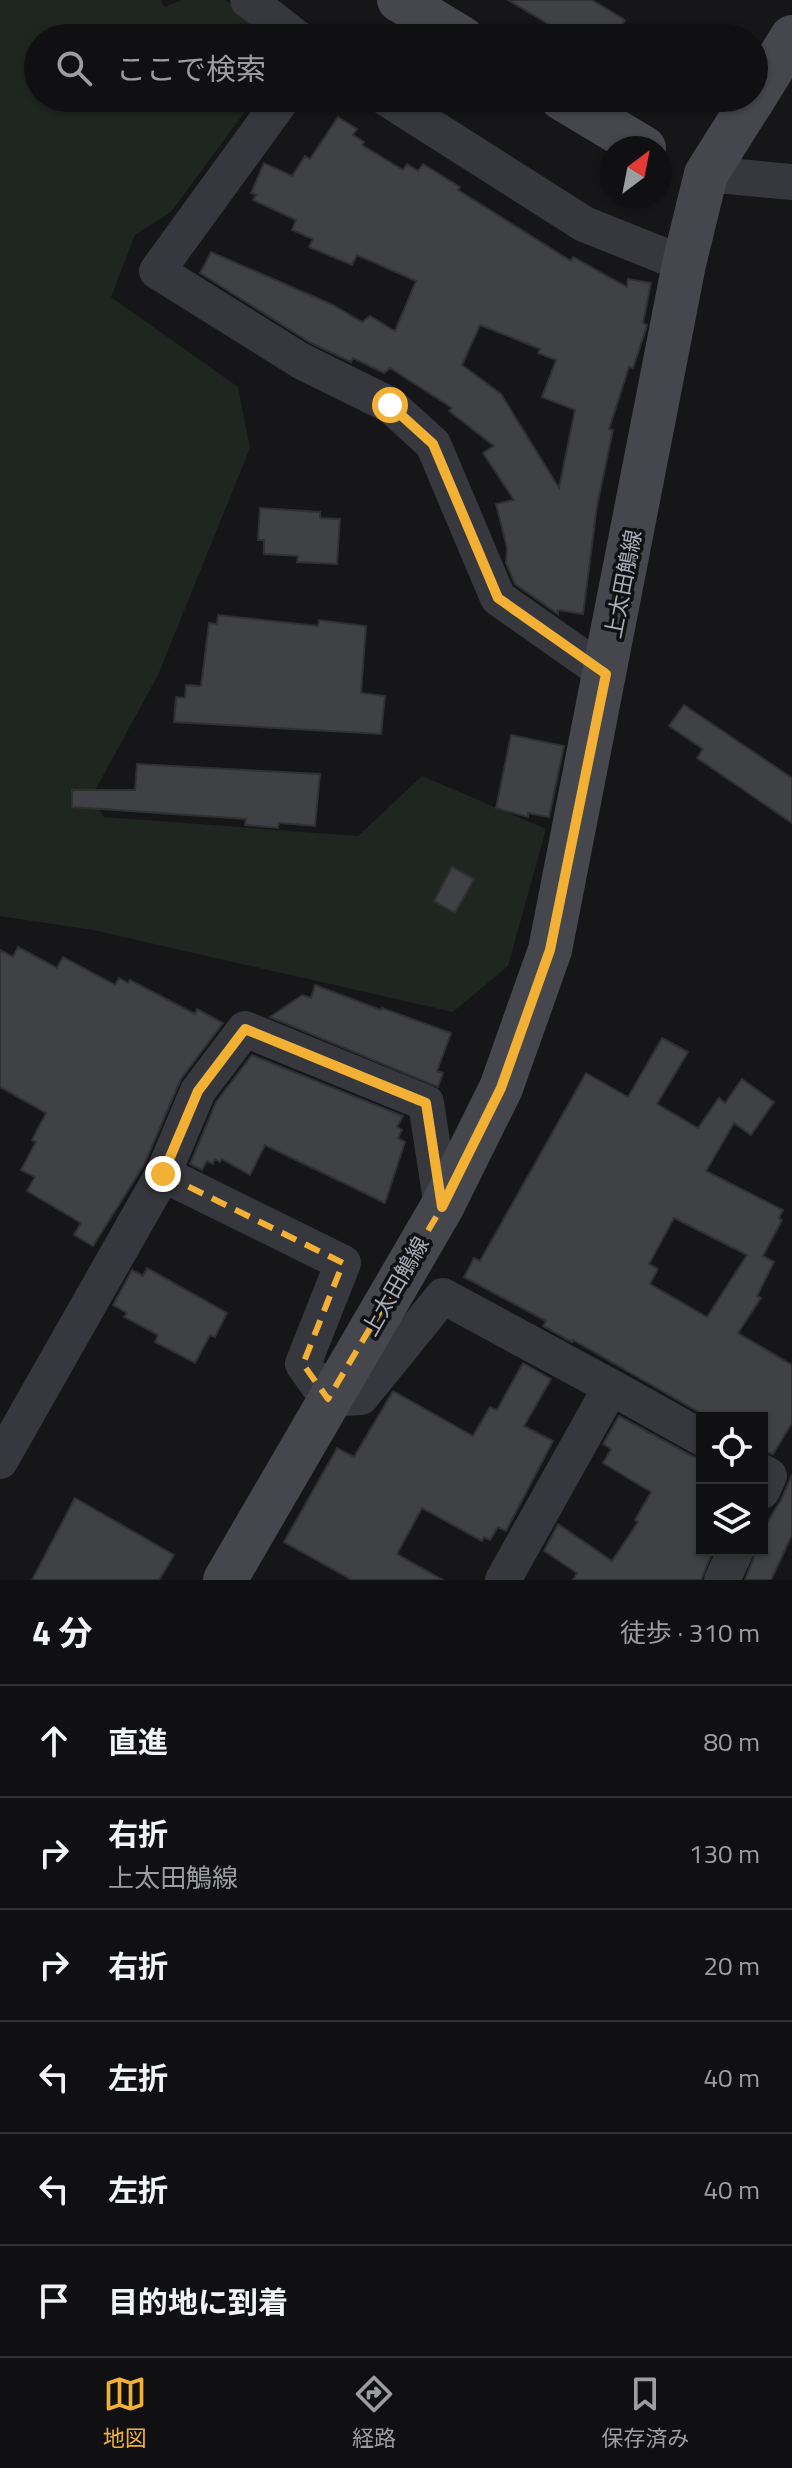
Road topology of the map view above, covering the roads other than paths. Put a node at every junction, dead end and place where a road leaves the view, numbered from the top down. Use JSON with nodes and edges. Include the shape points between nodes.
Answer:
{"nodes":[{"id":1,"x":248,"y":0,"type":"edge"},
{"id":2,"x":399,"y":0,"type":"edge"},
{"id":3,"x":279,"y":24,"type":"edge"},
{"id":4,"x":439,"y":24,"type":"edge"},
{"id":5,"x":792,"y":37,"type":"edge"},
{"id":6,"x":768,"y":76,"type":"edge"},
{"id":7,"x":273,"y":112,"type":"edge"},
{"id":8,"x":408,"y":112,"type":"edge"},
{"id":9,"x":584,"y":112,"type":"edge"},
{"id":10,"x":745,"y":112,"type":"edge"},
{"id":11,"x":624,"y":136,"type":"edge"},
{"id":12,"x":672,"y":161,"type":"edge"},
{"id":13,"x":706,"y":174,"type":"junction"},
{"id":14,"x":792,"y":182,"type":"edge"},
{"id":15,"x":684,"y":264,"type":"junction"},
{"id":16,"x":606,"y":674,"type":"junction"},
{"id":17,"x":163,"y":1174,"type":"junction"},
{"id":18,"x":442,"y":1207,"type":"junction"},
{"id":19,"x":611,"y":1387,"type":"junction"},
{"id":20,"x":328,"y":1399,"type":"junction"},
{"id":21,"x":696,"y":1435,"type":"edge"},
{"id":22,"x":0,"y":1461,"type":"edge"},
{"id":23,"x":733,"y":1556,"type":"edge"},
{"id":24,"x":225,"y":1580,"type":"edge"},
{"id":25,"x":503,"y":1580,"type":"edge"},
{"id":26,"x":722,"y":1580,"type":"edge"}],
"edges":[{"from":1,"to":3,"type":"street"},
{"from":2,"to":4,"type":"main road"},
{"from":5,"to":6,"type":"main road","name":"上太田鵤線"},
{"from":7,"to":16,"type":"street","via":[[157,271],[301,361],[390,405],[433,444],[498,598]]},
{"from":8,"to":15,"type":"street","via":[[584,224]]},
{"from":9,"to":11,"type":"main road"},
{"from":10,"to":13,"type":"main road","name":"上太田鵤線"},
{"from":12,"to":13,"type":"main road"},
{"from":13,"to":14,"type":"street"},
{"from":13,"to":15,"type":"main road","name":"上太田鵤線"},
{"from":15,"to":16,"type":"main road","name":"上太田鵤線"},
{"from":16,"to":18,"type":"main road","name":"上太田鵤線","via":[[550,950],[501,1088]]},
{"from":17,"to":18,"type":"street","via":[[198,1091],[245,1029],[426,1103]]},
{"from":17,"to":20,"type":"street","via":[[343,1263],[303,1364]]},
{"from":17,"to":22,"type":"street"},
{"from":18,"to":20,"type":"main road","name":"上太田鵤線"},
{"from":19,"to":20,"type":"street","via":[[443,1296],[361,1397]]},
{"from":19,"to":21,"type":"street"},
{"from":19,"to":25,"type":"street"},
{"from":20,"to":24,"type":"main road","name":"上太田鵤線"},
{"from":23,"to":26,"type":"street"}]}
